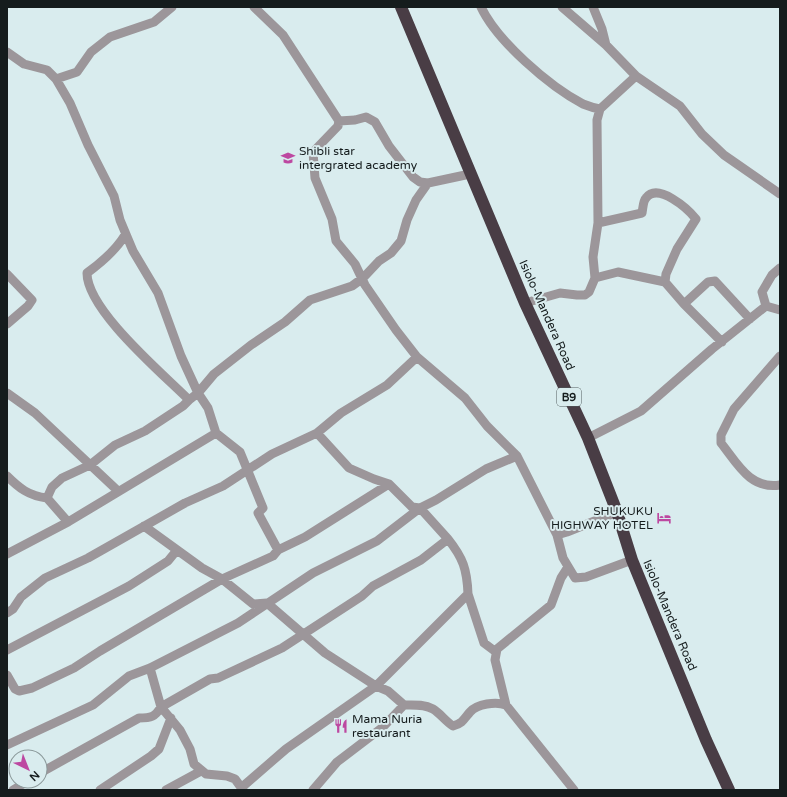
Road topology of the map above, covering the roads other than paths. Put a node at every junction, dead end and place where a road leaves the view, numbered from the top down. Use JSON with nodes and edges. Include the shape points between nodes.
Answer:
{"nodes":[{"id":1,"x":172,"y":7,"type":"edge"},
{"id":2,"x":254,"y":7,"type":"edge"},
{"id":3,"x":401,"y":7,"type":"edge"},
{"id":4,"x":481,"y":7,"type":"edge"},
{"id":5,"x":562,"y":7,"type":"edge"},
{"id":6,"x":593,"y":7,"type":"edge"},
{"id":7,"x":606,"y":45,"type":"junction"},
{"id":8,"x":7,"y":52,"type":"edge"},
{"id":9,"x":636,"y":76,"type":"junction"},
{"id":10,"x":56,"y":79,"type":"junction"},
{"id":11,"x":600,"y":109,"type":"junction"},
{"id":12,"x":339,"y":121,"type":"junction"},
{"id":13,"x":470,"y":174,"type":"junction"},
{"id":14,"x":428,"y":183,"type":"junction"},
{"id":15,"x":780,"y":194,"type":"edge"},
{"id":16,"x":598,"y":223,"type":"junction"},
{"id":17,"x":126,"y":235,"type":"junction"},
{"id":18,"x":780,"y":268,"type":"edge"},
{"id":19,"x":7,"y":274,"type":"edge"},
{"id":20,"x":363,"y":278,"type":"junction"},
{"id":21,"x":595,"y":278,"type":"junction"},
{"id":22,"x":665,"y":282,"type":"junction"},
{"id":23,"x":525,"y":304,"type":"junction"},
{"id":24,"x":684,"y":304,"type":"junction"},
{"id":25,"x":766,"y":306,"type":"junction"},
{"id":26,"x":780,"y":310,"type":"edge"},
{"id":27,"x":750,"y":319,"type":"junction"},
{"id":28,"x":7,"y":324,"type":"edge"},
{"id":29,"x":722,"y":342,"type":"junction"},
{"id":30,"x":780,"y":356,"type":"edge"},
{"id":31,"x":417,"y":357,"type":"junction"},
{"id":32,"x":7,"y":393,"type":"edge"},
{"id":33,"x":198,"y":393,"type":"junction"},
{"id":34,"x":189,"y":400,"type":"junction"},
{"id":35,"x":216,"y":433,"type":"junction"},
{"id":36,"x":317,"y":433,"type":"junction"},
{"id":37,"x":588,"y":438,"type":"junction"},
{"id":38,"x":517,"y":456,"type":"junction"},
{"id":39,"x":90,"y":465,"type":"junction"},
{"id":40,"x":246,"y":469,"type":"junction"},
{"id":41,"x":7,"y":476,"type":"edge"},
{"id":42,"x":389,"y":484,"type":"junction"},
{"id":43,"x":780,"y":485,"type":"edge"},
{"id":44,"x":118,"y":491,"type":"junction"},
{"id":45,"x":47,"y":498,"type":"junction"},
{"id":46,"x":420,"y":508,"type":"junction"},
{"id":47,"x":617,"y":512,"type":"junction"},
{"id":48,"x":68,"y":522,"type":"junction"},
{"id":49,"x":144,"y":526,"type":"junction"},
{"id":50,"x":557,"y":534,"type":"junction"},
{"id":51,"x":448,"y":539,"type":"junction"},
{"id":52,"x":177,"y":550,"type":"junction"},
{"id":53,"x":278,"y":550,"type":"junction"},
{"id":54,"x":7,"y":554,"type":"edge"},
{"id":55,"x":632,"y":560,"type":"junction"},
{"id":56,"x":568,"y":567,"type":"junction"},
{"id":57,"x":222,"y":579,"type":"junction"},
{"id":58,"x":468,"y":594,"type":"junction"},
{"id":59,"x":267,"y":604,"type":"junction"},
{"id":60,"x":7,"y":613,"type":"edge"},
{"id":61,"x":304,"y":633,"type":"junction"},
{"id":62,"x":7,"y":650,"type":"edge"},
{"id":63,"x":496,"y":652,"type":"junction"},
{"id":64,"x":150,"y":668,"type":"junction"},
{"id":65,"x":7,"y":675,"type":"edge"},
{"id":66,"x":376,"y":686,"type":"junction"},
{"id":67,"x":404,"y":705,"type":"junction"},
{"id":68,"x":506,"y":705,"type":"junction"},
{"id":69,"x":161,"y":707,"type":"junction"},
{"id":70,"x":171,"y":718,"type":"junction"},
{"id":71,"x":7,"y":745,"type":"edge"},
{"id":72,"x":48,"y":769,"type":"edge"},
{"id":73,"x":201,"y":771,"type":"junction"},
{"id":74,"x":242,"y":789,"type":"edge"},
{"id":75,"x":100,"y":790,"type":"edge"},
{"id":76,"x":166,"y":790,"type":"edge"},
{"id":77,"x":313,"y":790,"type":"edge"},
{"id":78,"x":574,"y":790,"type":"edge"},
{"id":79,"x":729,"y":790,"type":"edge"}],
"edges":[{"from":1,"to":10,"type":"street","via":[[154,22],[110,37],[91,52],[77,72]]},
{"from":2,"to":12,"type":"street","via":[[283,35]]},
{"from":3,"to":13,"type":"highway","name":"Isiolo-Mandera Road","number":"B9"},
{"from":4,"to":11,"type":"street","via":[[499,34],[539,73],[583,104]]},
{"from":5,"to":7,"type":"street"},
{"from":6,"to":7,"type":"street"},
{"from":7,"to":9,"type":"street"},
{"from":8,"to":10,"type":"street","via":[[24,64],[47,70]]},
{"from":9,"to":11,"type":"street"},
{"from":9,"to":15,"type":"street","via":[[680,106],[702,134],[724,155]]},
{"from":10,"to":17,"type":"street","via":[[114,196]]},
{"from":11,"to":16,"type":"street","via":[[597,120]]},
{"from":12,"to":14,"type":"street","via":[[366,117],[375,122],[389,146],[413,177],[420,182]]},
{"from":12,"to":20,"type":"street","via":[[338,126],[312,152],[314,178],[332,219],[336,241]]},
{"from":13,"to":14,"type":"street"},
{"from":13,"to":23,"type":"highway","name":"Isiolo-Mandera Road","number":"B9"},
{"from":14,"to":20,"type":"street","via":[[416,200],[401,241]]},
{"from":16,"to":21,"type":"street","via":[[593,257]]},
{"from":16,"to":22,"type":"street","via":[[642,213],[644,199],[649,195],[662,194],[682,205],[696,219],[677,249]]},
{"from":17,"to":33,"type":"street","via":[[158,293],[181,356]]},
{"from":17,"to":34,"type":"street","via":[[87,273],[87,283],[91,293],[121,332]]},
{"from":18,"to":25,"type":"street","via":[[772,275],[762,292]]},
{"from":19,"to":28,"type":"street","via":[[32,300]]},
{"from":20,"to":31,"type":"street","via":[[386,317]]},
{"from":20,"to":33,"type":"street","via":[[352,286],[310,300],[285,322],[214,374]]},
{"from":21,"to":22,"type":"street","via":[[618,272]]},
{"from":21,"to":23,"type":"street","via":[[585,295],[560,293]]},
{"from":22,"to":24,"type":"street"},
{"from":23,"to":37,"type":"highway","name":"Isiolo-Mandera Road","number":"B9"},
{"from":24,"to":27,"type":"street","via":[[708,282],[715,281]]},
{"from":24,"to":29,"type":"street"},
{"from":25,"to":26,"type":"street"},
{"from":25,"to":27,"type":"street"},
{"from":27,"to":29,"type":"street"},
{"from":29,"to":37,"type":"street","via":[[641,412]]},
{"from":30,"to":43,"type":"street","via":[[734,409],[721,435],[721,443],[756,483],[765,486]]},
{"from":31,"to":36,"type":"street","via":[[387,385],[340,413]]},
{"from":31,"to":38,"type":"street","via":[[465,398],[487,426]]},
{"from":32,"to":39,"type":"street","via":[[34,413]]},
{"from":33,"to":34,"type":"street"},
{"from":33,"to":35,"type":"street","via":[[208,408]]},
{"from":34,"to":39,"type":"street","via":[[145,432],[116,445]]},
{"from":35,"to":40,"type":"street","via":[[240,452]]},
{"from":35,"to":44,"type":"street"},
{"from":36,"to":40,"type":"street"},
{"from":36,"to":42,"type":"street","via":[[349,468]]},
{"from":37,"to":47,"type":"highway","name":"Isiolo-Mandera Road","number":"B9"},
{"from":38,"to":46,"type":"street","via":[[486,469]]},
{"from":38,"to":50,"type":"street"},
{"from":39,"to":44,"type":"street"},
{"from":39,"to":45,"type":"street","via":[[62,478],[52,487]]},
{"from":40,"to":49,"type":"street","via":[[223,486]]},
{"from":40,"to":53,"type":"street","via":[[263,508],[258,513]]},
{"from":41,"to":45,"type":"street","via":[[22,490],[36,497]]},
{"from":42,"to":46,"type":"street","via":[[400,492],[412,507]]},
{"from":42,"to":53,"type":"street","via":[[305,537]]},
{"from":44,"to":48,"type":"street"},
{"from":45,"to":48,"type":"street"},
{"from":46,"to":51,"type":"street"},
{"from":46,"to":59,"type":"street","via":[[377,541],[313,573]]},
{"from":47,"to":50,"type":"street"},
{"from":47,"to":55,"type":"highway","name":"Isiolo-Mandera Road","number":"B9"},
{"from":48,"to":54,"type":"street"},
{"from":49,"to":52,"type":"street"},
{"from":49,"to":60,"type":"street","via":[[88,558],[45,578],[20,597],[13,609]]},
{"from":50,"to":56,"type":"street"},
{"from":51,"to":58,"type":"street","via":[[464,564]]},
{"from":51,"to":61,"type":"street","via":[[421,560],[373,586]]},
{"from":52,"to":57,"type":"street"},
{"from":52,"to":62,"type":"street","via":[[168,561],[129,586]]},
{"from":53,"to":57,"type":"street","via":[[273,556]]},
{"from":55,"to":56,"type":"street","via":[[586,577],[575,578]]},
{"from":55,"to":79,"type":"highway","name":"Isiolo-Mandera Road","number":"B9"},
{"from":56,"to":63,"type":"street","via":[[560,578],[550,604],[500,645]]},
{"from":57,"to":59,"type":"street","via":[[253,604]]},
{"from":57,"to":65,"type":"street","via":[[51,680],[19,691]]},
{"from":58,"to":63,"type":"street","via":[[484,643]]},
{"from":58,"to":66,"type":"street"},
{"from":59,"to":61,"type":"street"},
{"from":59,"to":64,"type":"street"},
{"from":61,"to":66,"type":"street","via":[[325,653]]},
{"from":61,"to":69,"type":"street","via":[[282,648],[218,678],[210,679]]},
{"from":63,"to":68,"type":"street","via":[[494,660]]},
{"from":64,"to":69,"type":"street"},
{"from":64,"to":71,"type":"street","via":[[129,676],[93,705]]},
{"from":66,"to":67,"type":"street","via":[[388,691]]},
{"from":66,"to":74,"type":"street","via":[[286,750]]},
{"from":67,"to":68,"type":"street","via":[[434,709],[453,726],[462,723],[470,711],[481,706],[497,703]]},
{"from":67,"to":77,"type":"street","via":[[383,727],[337,762]]},
{"from":68,"to":78,"type":"street"},
{"from":69,"to":70,"type":"street"},
{"from":69,"to":72,"type":"street","via":[[156,715],[139,718]]},
{"from":70,"to":73,"type":"street","via":[[190,749],[194,764]]},
{"from":70,"to":75,"type":"street","via":[[159,749]]},
{"from":73,"to":74,"type":"street","via":[[235,779]]},
{"from":73,"to":76,"type":"street"}]}
